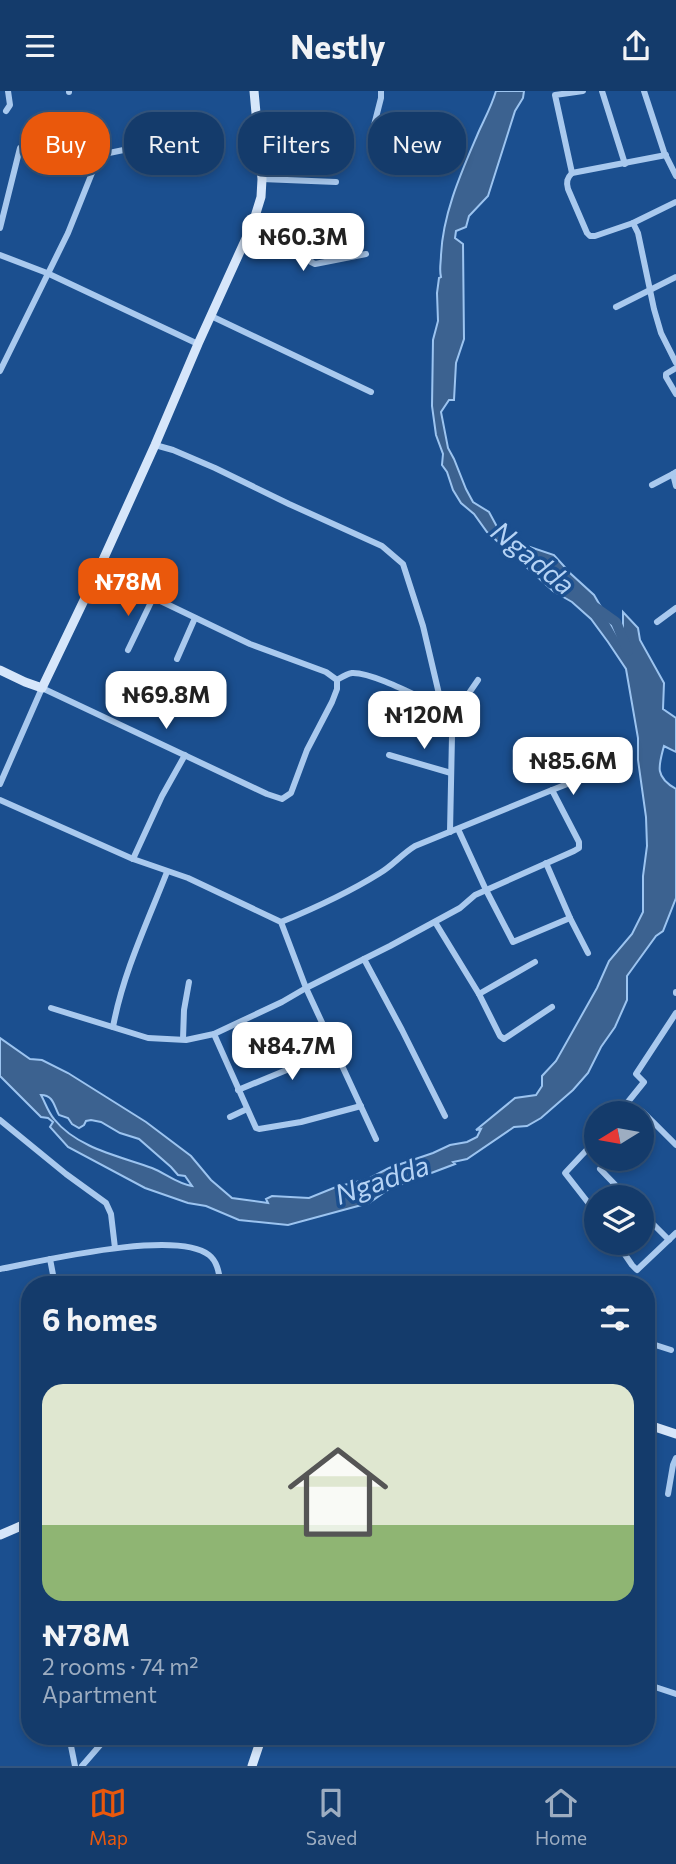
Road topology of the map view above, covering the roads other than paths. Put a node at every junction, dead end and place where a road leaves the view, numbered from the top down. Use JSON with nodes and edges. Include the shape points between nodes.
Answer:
{"nodes":[{"id":1,"x":8,"y":91,"type":"edge"},
{"id":2,"x":254,"y":91,"type":"edge"},
{"id":3,"x":381,"y":91,"type":"edge"},
{"id":4,"x":583,"y":91,"type":"edge"},
{"id":5,"x":602,"y":91,"type":"edge"},
{"id":6,"x":644,"y":91,"type":"edge"},
{"id":7,"x":6,"y":111,"type":"dead end"},
{"id":8,"x":377,"y":112,"type":"edge"},
{"id":9,"x":20,"y":148,"type":"dead end"},
{"id":10,"x":124,"y":150,"type":"edge"},
{"id":11,"x":666,"y":155,"type":"junction"},
{"id":12,"x":625,"y":164,"type":"junction"},
{"id":13,"x":572,"y":173,"type":"junction"},
{"id":14,"x":676,"y":176,"type":"edge"},
{"id":15,"x":262,"y":179,"type":"junction"},
{"id":16,"x":336,"y":182,"type":"dead end"},
{"id":17,"x":676,"y":202,"type":"edge"},
{"id":18,"x":633,"y":223,"type":"junction"},
{"id":19,"x":0,"y":228,"type":"edge"},
{"id":20,"x":242,"y":247,"type":"junction"},
{"id":21,"x":366,"y":254,"type":"dead end"},
{"id":22,"x":0,"y":255,"type":"edge"},
{"id":23,"x":47,"y":273,"type":"junction"},
{"id":24,"x":676,"y":277,"type":"edge"},
{"id":25,"x":650,"y":291,"type":"junction"},
{"id":26,"x":616,"y":307,"type":"dead end"},
{"id":27,"x":211,"y":316,"type":"junction"},
{"id":28,"x":198,"y":344,"type":"junction"},
{"id":29,"x":676,"y":366,"type":"edge"},
{"id":30,"x":0,"y":371,"type":"edge"},
{"id":31,"x":371,"y":392,"type":"dead end"},
{"id":32,"x":676,"y":394,"type":"edge"},
{"id":33,"x":155,"y":445,"type":"junction"},
{"id":34,"x":675,"y":473,"type":"edge"},
{"id":35,"x":652,"y":485,"type":"dead end"},
{"id":36,"x":676,"y":486,"type":"edge"},
{"id":37,"x":98,"y":572,"type":"junction"},
{"id":38,"x":153,"y":598,"type":"junction"},
{"id":39,"x":676,"y":608,"type":"edge"},
{"id":40,"x":195,"y":618,"type":"junction"},
{"id":41,"x":657,"y":622,"type":"dead end"},
{"id":42,"x":128,"y":650,"type":"dead end"},
{"id":43,"x":177,"y":659,"type":"dead end"},
{"id":44,"x":0,"y":670,"type":"edge"},
{"id":45,"x":337,"y":680,"type":"junction"},
{"id":46,"x":478,"y":680,"type":"dead end"},
{"id":47,"x":42,"y":688,"type":"junction"},
{"id":48,"x":443,"y":707,"type":"junction"},
{"id":49,"x":185,"y":755,"type":"junction"},
{"id":50,"x":389,"y":755,"type":"dead end"},
{"id":51,"x":451,"y":773,"type":"junction"},
{"id":52,"x":585,"y":777,"type":"dead end"},
{"id":53,"x":0,"y":784,"type":"edge"},
{"id":54,"x":552,"y":790,"type":"junction"},
{"id":55,"x":0,"y":800,"type":"edge"},
{"id":56,"x":458,"y":829,"type":"junction"},
{"id":57,"x":450,"y":832,"type":"junction"},
{"id":58,"x":134,"y":859,"type":"junction"},
{"id":59,"x":546,"y":863,"type":"junction"},
{"id":60,"x":167,"y":872,"type":"junction"},
{"id":61,"x":486,"y":890,"type":"junction"},
{"id":62,"x":570,"y":918,"type":"junction"},
{"id":63,"x":281,"y":922,"type":"junction"},
{"id":64,"x":435,"y":922,"type":"junction"},
{"id":65,"x":588,"y":953,"type":"dead end"},
{"id":66,"x":364,"y":959,"type":"junction"},
{"id":67,"x":536,"y":962,"type":"dead end"},
{"id":68,"x":189,"y":982,"type":"dead end"},
{"id":69,"x":306,"y":988,"type":"junction"},
{"id":70,"x":479,"y":994,"type":"junction"},
{"id":71,"x":51,"y":1007,"type":"dead end"},
{"id":72,"x":552,"y":1007,"type":"dead end"},
{"id":73,"x":676,"y":1013,"type":"edge"},
{"id":74,"x":113,"y":1027,"type":"junction"},
{"id":75,"x":214,"y":1034,"type":"junction"},
{"id":76,"x":183,"y":1039,"type":"junction"},
{"id":77,"x":335,"y":1050,"type":"junction"},
{"id":78,"x":238,"y":1090,"type":"junction"},
{"id":79,"x":628,"y":1101,"type":"edge"},
{"id":80,"x":361,"y":1106,"type":"junction"},
{"id":81,"x":247,"y":1109,"type":"junction"},
{"id":82,"x":445,"y":1116,"type":"dead end"},
{"id":83,"x":230,"y":1117,"type":"dead end"},
{"id":84,"x":0,"y":1120,"type":"edge"},
{"id":85,"x":654,"y":1123,"type":"edge"},
{"id":86,"x":376,"y":1139,"type":"dead end"},
{"id":87,"x":676,"y":1146,"type":"edge"},
{"id":88,"x":584,"y":1153,"type":"edge"},
{"id":89,"x":602,"y":1171,"type":"edge"},
{"id":90,"x":615,"y":1185,"type":"edge"},
{"id":91,"x":584,"y":1198,"type":"edge"},
{"id":92,"x":654,"y":1225,"type":"edge"},
{"id":93,"x":676,"y":1233,"type":"edge"},
{"id":94,"x":669,"y":1240,"type":"junction"},
{"id":95,"x":115,"y":1248,"type":"junction"},
{"id":96,"x":654,"y":1254,"type":"edge"},
{"id":97,"x":625,"y":1255,"type":"edge"},
{"id":98,"x":653,"y":1255,"type":"edge"},
{"id":99,"x":50,"y":1259,"type":"junction"},
{"id":100,"x":0,"y":1269,"type":"edge"},
{"id":101,"x":53,"y":1276,"type":"edge"},
{"id":102,"x":219,"y":1276,"type":"edge"},
{"id":103,"x":655,"y":1345,"type":"edge"},
{"id":104,"x":671,"y":1350,"type":"dead end"},
{"id":105,"x":655,"y":1427,"type":"edge"},
{"id":106,"x":676,"y":1434,"type":"edge"},
{"id":107,"x":676,"y":1458,"type":"edge"},
{"id":108,"x":668,"y":1494,"type":"dead end"},
{"id":109,"x":21,"y":1526,"type":"edge"},
{"id":110,"x":0,"y":1535,"type":"edge"},
{"id":111,"x":655,"y":1686,"type":"edge"},
{"id":112,"x":676,"y":1694,"type":"edge"},
{"id":113,"x":71,"y":1745,"type":"edge"},
{"id":114,"x":100,"y":1745,"type":"edge"},
{"id":115,"x":259,"y":1745,"type":"edge"},
{"id":116,"x":75,"y":1766,"type":"edge"},
{"id":117,"x":82,"y":1766,"type":"edge"},
{"id":118,"x":252,"y":1766,"type":"edge"}],
"edges":[{"from":1,"to":7,"type":"street"},
{"from":2,"to":15,"type":"street"},
{"from":3,"to":8,"type":"street"},
{"from":4,"to":13,"type":"street","via":[[555,95]]},
{"from":5,"to":12,"type":"street"},
{"from":6,"to":11,"type":"street"},
{"from":9,"to":19,"type":"street"},
{"from":10,"to":23,"type":"street","via":[[104,154],[94,168]]},
{"from":11,"to":12,"type":"street"},
{"from":11,"to":14,"type":"street"},
{"from":12,"to":13,"type":"street"},
{"from":13,"to":18,"type":"street","via":[[566,183],[590,236]]},
{"from":15,"to":16,"type":"street"},
{"from":15,"to":20,"type":"street","via":[[257,211]]},
{"from":17,"to":18,"type":"street"},
{"from":18,"to":25,"type":"street"},
{"from":20,"to":21,"type":"street","via":[[308,249],[315,264]]},
{"from":20,"to":27,"type":"street"},
{"from":22,"to":23,"type":"street"},
{"from":23,"to":28,"type":"street"},
{"from":23,"to":30,"type":"street"},
{"from":24,"to":25,"type":"street"},
{"from":25,"to":26,"type":"street"},
{"from":25,"to":29,"type":"street"},
{"from":27,"to":28,"type":"street"},
{"from":27,"to":31,"type":"street"},
{"from":28,"to":33,"type":"street"},
{"from":29,"to":32,"type":"street","via":[[666,374]]},
{"from":33,"to":37,"type":"street"},
{"from":33,"to":48,"type":"street","via":[[382,546],[404,564]]},
{"from":34,"to":35,"type":"street"},
{"from":34,"to":36,"type":"street"},
{"from":37,"to":38,"type":"street"},
{"from":37,"to":47,"type":"street"},
{"from":38,"to":40,"type":"street"},
{"from":38,"to":42,"type":"street"},
{"from":39,"to":41,"type":"street"},
{"from":40,"to":43,"type":"street"},
{"from":40,"to":45,"type":"street","via":[[326,671]]},
{"from":44,"to":47,"type":"street"},
{"from":45,"to":48,"type":"street","via":[[357,673]]},
{"from":45,"to":49,"type":"street","via":[[332,702],[291,793],[282,799]]},
{"from":46,"to":48,"type":"street","via":[[467,696]]},
{"from":47,"to":49,"type":"street"},
{"from":47,"to":53,"type":"street"},
{"from":48,"to":51,"type":"street","via":[[452,736]]},
{"from":49,"to":58,"type":"street"},
{"from":50,"to":51,"type":"street"},
{"from":51,"to":57,"type":"street"},
{"from":52,"to":54,"type":"street"},
{"from":54,"to":56,"type":"street"},
{"from":54,"to":59,"type":"street","via":[[579,848]]},
{"from":55,"to":58,"type":"street"},
{"from":56,"to":57,"type":"street"},
{"from":56,"to":61,"type":"street"},
{"from":57,"to":63,"type":"street","via":[[415,846],[382,872],[326,904]]},
{"from":58,"to":60,"type":"street"},
{"from":59,"to":61,"type":"street"},
{"from":59,"to":62,"type":"street"},
{"from":60,"to":63,"type":"street"},
{"from":60,"to":74,"type":"street","via":[[139,938]]},
{"from":61,"to":62,"type":"street","via":[[513,942]]},
{"from":61,"to":64,"type":"street"},
{"from":62,"to":65,"type":"street"},
{"from":63,"to":69,"type":"street"},
{"from":64,"to":66,"type":"street"},
{"from":64,"to":70,"type":"street"},
{"from":66,"to":69,"type":"street"},
{"from":66,"to":82,"type":"street"},
{"from":67,"to":70,"type":"street"},
{"from":68,"to":76,"type":"street"},
{"from":69,"to":75,"type":"street"},
{"from":69,"to":77,"type":"street"},
{"from":70,"to":72,"type":"street","via":[[504,1039]]},
{"from":71,"to":74,"type":"street"},
{"from":73,"to":79,"type":"street","via":[[636,1074],[643,1082]]},
{"from":74,"to":76,"type":"street","via":[[148,1038]]},
{"from":75,"to":76,"type":"street"},
{"from":75,"to":78,"type":"street"},
{"from":77,"to":78,"type":"street"},
{"from":77,"to":80,"type":"street"},
{"from":78,"to":81,"type":"street"},
{"from":80,"to":81,"type":"street","via":[[262,1129],[256,1128]]},
{"from":80,"to":86,"type":"street"},
{"from":81,"to":83,"type":"street"},
{"from":84,"to":95,"type":"street","via":[[106,1203]]},
{"from":85,"to":87,"type":"street"},
{"from":88,"to":91,"type":"street","via":[[565,1173]]},
{"from":89,"to":90,"type":"street"},
{"from":92,"to":94,"type":"street"},
{"from":93,"to":94,"type":"street"},
{"from":94,"to":96,"type":"street"},
{"from":95,"to":99,"type":"street"},
{"from":95,"to":102,"type":"street","via":[[176,1245],[206,1252],[216,1263]]},
{"from":97,"to":98,"type":"street","via":[[637,1270]]},
{"from":99,"to":100,"type":"street"},
{"from":99,"to":101,"type":"street"},
{"from":103,"to":104,"type":"street"},
{"from":105,"to":106,"type":"street"},
{"from":107,"to":108,"type":"street"},
{"from":109,"to":110,"type":"street"},
{"from":111,"to":112,"type":"street"},
{"from":113,"to":116,"type":"street"},
{"from":114,"to":117,"type":"street"},
{"from":115,"to":118,"type":"street"}]}
